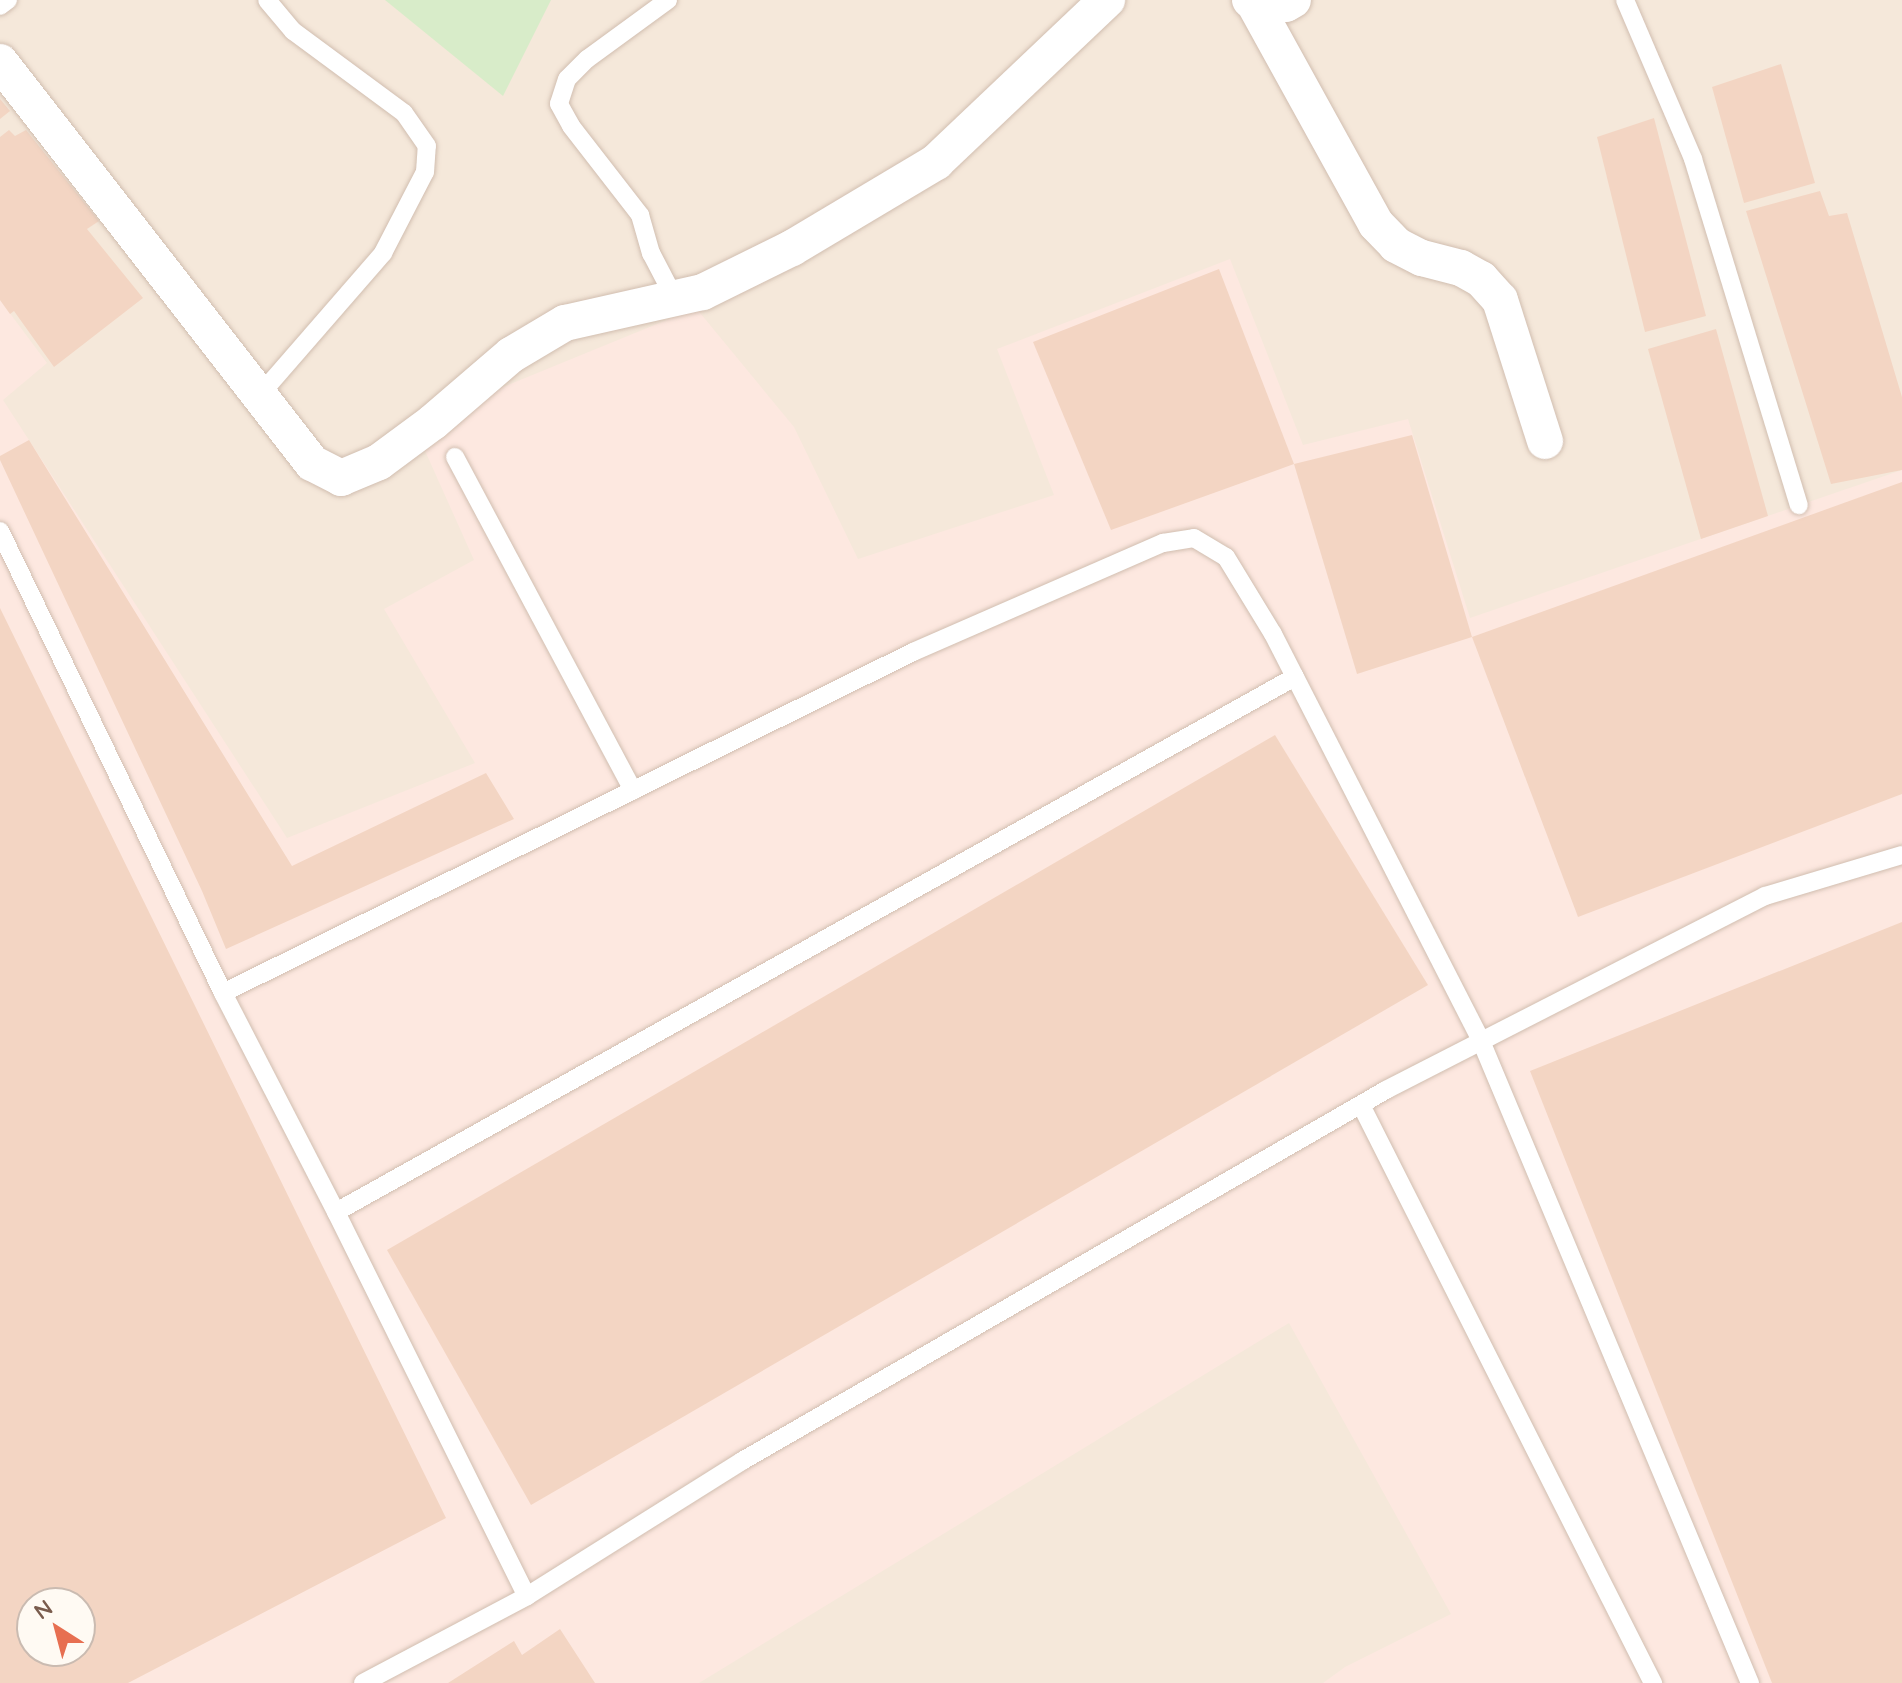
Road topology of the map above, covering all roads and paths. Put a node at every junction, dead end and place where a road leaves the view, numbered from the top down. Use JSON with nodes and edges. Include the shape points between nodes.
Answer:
{"nodes":[{"id":1,"x":8,"y":0,"type":"edge"},
{"id":2,"x":267,"y":0,"type":"edge"},
{"id":3,"x":668,"y":0,"type":"edge"},
{"id":4,"x":1107,"y":0,"type":"edge"},
{"id":5,"x":1293,"y":0,"type":"edge"},
{"id":6,"x":1625,"y":0,"type":"edge"},
{"id":7,"x":1252,"y":1,"type":"edge"},
{"id":8,"x":0,"y":6,"type":"edge"},
{"id":9,"x":0,"y":62,"type":"edge"},
{"id":10,"x":674,"y":297,"type":"junction"},
{"id":11,"x":258,"y":397,"type":"junction"},
{"id":12,"x":1545,"y":441,"type":"dead end"},
{"id":13,"x":455,"y":457,"type":"dead end"},
{"id":14,"x":1799,"y":505,"type":"dead end"},
{"id":15,"x":0,"y":531,"type":"edge"},
{"id":16,"x":1295,"y":677,"type":"junction"},
{"id":17,"x":633,"y":790,"type":"junction"},
{"id":18,"x":1902,"y":855,"type":"edge"},
{"id":19,"x":223,"y":993,"type":"junction"},
{"id":20,"x":1481,"y":1041,"type":"junction"},
{"id":21,"x":1361,"y":1105,"type":"junction"},
{"id":22,"x":336,"y":1212,"type":"junction"},
{"id":23,"x":527,"y":1596,"type":"junction"},
{"id":24,"x":363,"y":1683,"type":"edge"},
{"id":25,"x":1653,"y":1683,"type":"edge"},
{"id":26,"x":1750,"y":1683,"type":"edge"}],
"edges":[{"from":1,"to":8,"type":"lane"},
{"from":2,"to":11,"type":"lane","via":[[293,31],[404,113],[427,146],[425,172],[383,253]]},
{"from":3,"to":10,"type":"lane","via":[[587,59],[567,79],[559,104],[640,215],[651,253]]},
{"from":4,"to":10,"type":"street","via":[[936,162],[792,248],[703,292]]},
{"from":5,"to":7,"type":"street"},
{"from":6,"to":14,"type":"lane","via":[[1693,159]]},
{"from":7,"to":12,"type":"street","via":[[1376,224],[1396,245],[1481,279],[1500,300]]},
{"from":9,"to":11,"type":"street"},
{"from":10,"to":11,"type":"street","via":[[565,323],[511,355],[379,462],[341,478],[312,463]]},
{"from":13,"to":17,"type":"lane"},
{"from":15,"to":19,"type":"lane"},
{"from":16,"to":17,"type":"lane","via":[[1226,557],[1194,538],[1163,543],[913,652]]},
{"from":16,"to":20,"type":"lane"},
{"from":16,"to":22,"type":"lane"},
{"from":17,"to":19,"type":"lane"},
{"from":18,"to":20,"type":"lane","via":[[1765,896]]},
{"from":19,"to":22,"type":"lane"},
{"from":20,"to":21,"type":"lane"},
{"from":20,"to":26,"type":"lane"},
{"from":21,"to":23,"type":"lane","via":[[742,1461]]},
{"from":21,"to":25,"type":"lane"},
{"from":22,"to":23,"type":"lane"},
{"from":23,"to":24,"type":"lane"}]}
